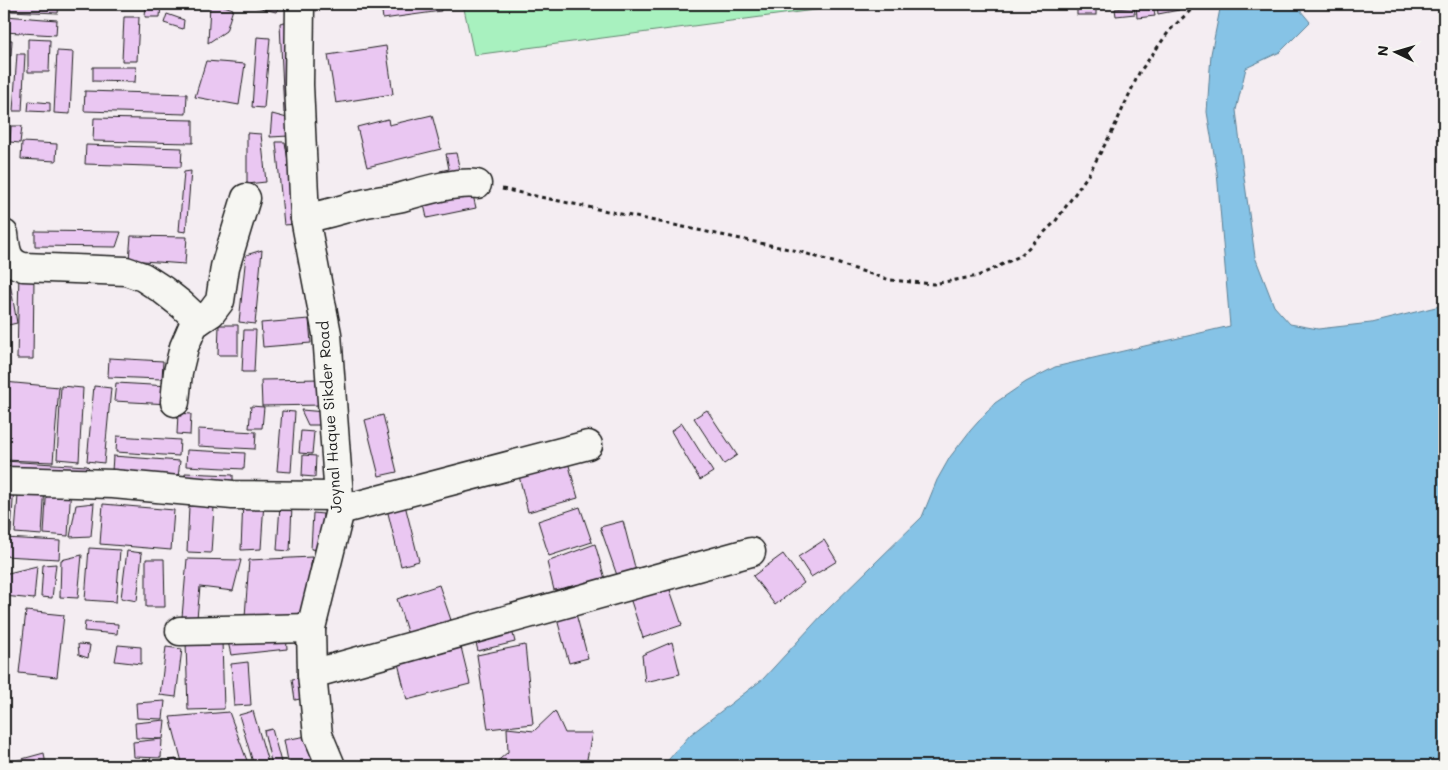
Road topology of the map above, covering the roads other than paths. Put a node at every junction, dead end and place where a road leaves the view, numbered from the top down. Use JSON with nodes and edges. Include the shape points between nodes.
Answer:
{"nodes":[{"id":1,"x":300,"y":4,"type":"edge"},
{"id":2,"x":477,"y":184,"type":"road end"},
{"id":3,"x":246,"y":198,"type":"dead end"},
{"id":4,"x":305,"y":218,"type":"junction"},
{"id":5,"x":4,"y":234,"type":"edge"},
{"id":6,"x":199,"y":321,"type":"junction"},
{"id":7,"x":175,"y":402,"type":"dead end"},
{"id":8,"x":588,"y":445,"type":"dead end"},
{"id":9,"x":4,"y":481,"type":"edge"},
{"id":10,"x":339,"y":503,"type":"junction"},
{"id":11,"x":751,"y":552,"type":"dead end"},
{"id":12,"x":311,"y":628,"type":"junction"},
{"id":13,"x":180,"y":631,"type":"dead end"},
{"id":14,"x":312,"y":674,"type":"junction"},
{"id":15,"x":331,"y":766,"type":"edge"}],
"edges":[{"from":1,"to":4,"type":"street","name":"Joynal Haque Sikder Road","via":[[299,85]]},
{"from":2,"to":4,"type":"street","via":[[442,188]]},
{"from":3,"to":6,"type":"street","via":[[225,267],[220,301]]},
{"from":4,"to":10,"type":"street","name":"Joynal Haque Sikder Road","via":[[327,334]]},
{"from":5,"to":6,"type":"street","via":[[8,257],[14,264],[126,271],[163,290]]},
{"from":6,"to":7,"type":"street","via":[[194,324],[184,347]]},
{"from":8,"to":10,"type":"street"},
{"from":9,"to":10,"type":"street","via":[[113,484]]},
{"from":10,"to":12,"type":"street","name":"Joynal Haque Sikder Road"},
{"from":11,"to":14,"type":"street"},
{"from":12,"to":13,"type":"street"},
{"from":12,"to":14,"type":"street","name":"Joynal Haque Sikder Road"},
{"from":14,"to":15,"type":"street","name":"Joynal Haque Sikder Road","via":[[318,735]]}]}
